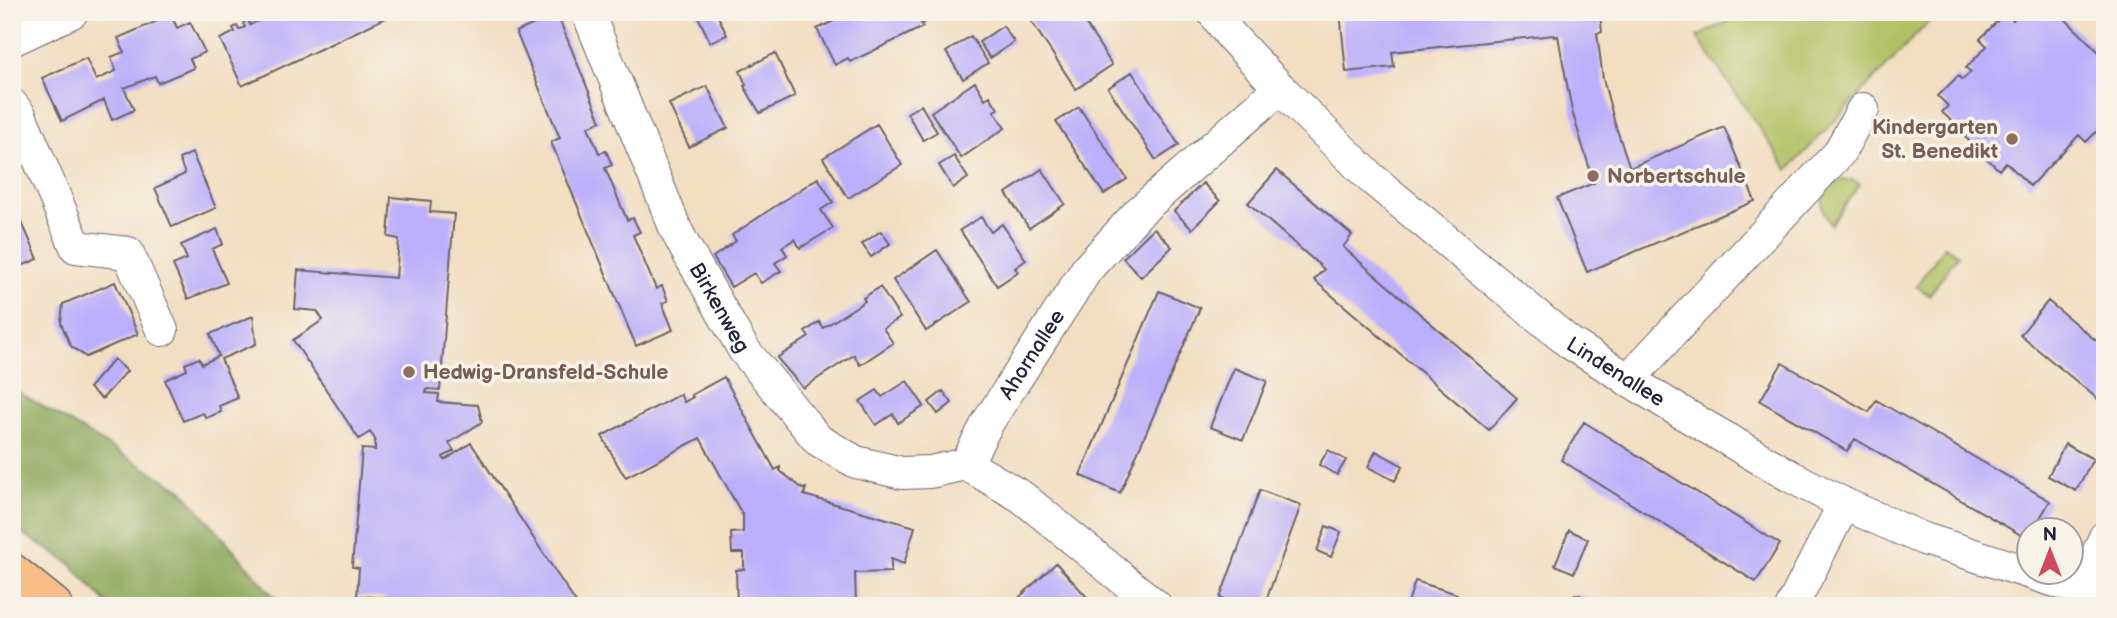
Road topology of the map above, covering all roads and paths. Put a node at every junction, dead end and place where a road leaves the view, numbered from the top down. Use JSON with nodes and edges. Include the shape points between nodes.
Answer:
{"nodes":[{"id":1,"x":72,"y":12,"type":"edge"},
{"id":2,"x":589,"y":12,"type":"edge"},
{"id":3,"x":1213,"y":12,"type":"edge"},
{"id":4,"x":12,"y":40,"type":"edge"},
{"id":5,"x":1280,"y":88,"type":"junction"},
{"id":6,"x":12,"y":105,"type":"edge"},
{"id":7,"x":1863,"y":108,"type":"dead end"},
{"id":8,"x":162,"y":330,"type":"dead end"},
{"id":9,"x":1628,"y":380,"type":"junction"},
{"id":10,"x":966,"y":464,"type":"junction"},
{"id":11,"x":1844,"y":504,"type":"junction"},
{"id":12,"x":2105,"y":537,"type":"edge"},
{"id":13,"x":12,"y":573,"type":"edge"},
{"id":14,"x":2093,"y":594,"type":"edge"},
{"id":15,"x":53,"y":606,"type":"edge"},
{"id":16,"x":1156,"y":606,"type":"edge"},
{"id":17,"x":1791,"y":606,"type":"edge"}],
"edges":[{"from":1,"to":4,"type":"street"},
{"from":2,"to":10,"type":"street","name":"Birkenweg","via":[[681,239],[744,350],[818,440],[856,462],[902,473]]},
{"from":3,"to":5,"type":"street","name":"Lindenallee"},
{"from":5,"to":9,"type":"street","name":"Lindenallee","via":[[1392,195],[1570,343]]},
{"from":5,"to":10,"type":"street","name":"Ahornallee","via":[[1138,213],[1087,269]]},
{"from":6,"to":8,"type":"street","via":[[76,247],[128,253]]},
{"from":7,"to":9,"type":"street","via":[[1839,153]]},
{"from":9,"to":11,"type":"street","name":"Lindenallee"},
{"from":10,"to":16,"type":"street","via":[[1022,497]]},
{"from":11,"to":14,"type":"street","name":"Lindenallee","via":[[1924,539]]},
{"from":11,"to":17,"type":"street"},
{"from":12,"to":14,"type":"street"},
{"from":13,"to":15,"type":"main road"}]}
